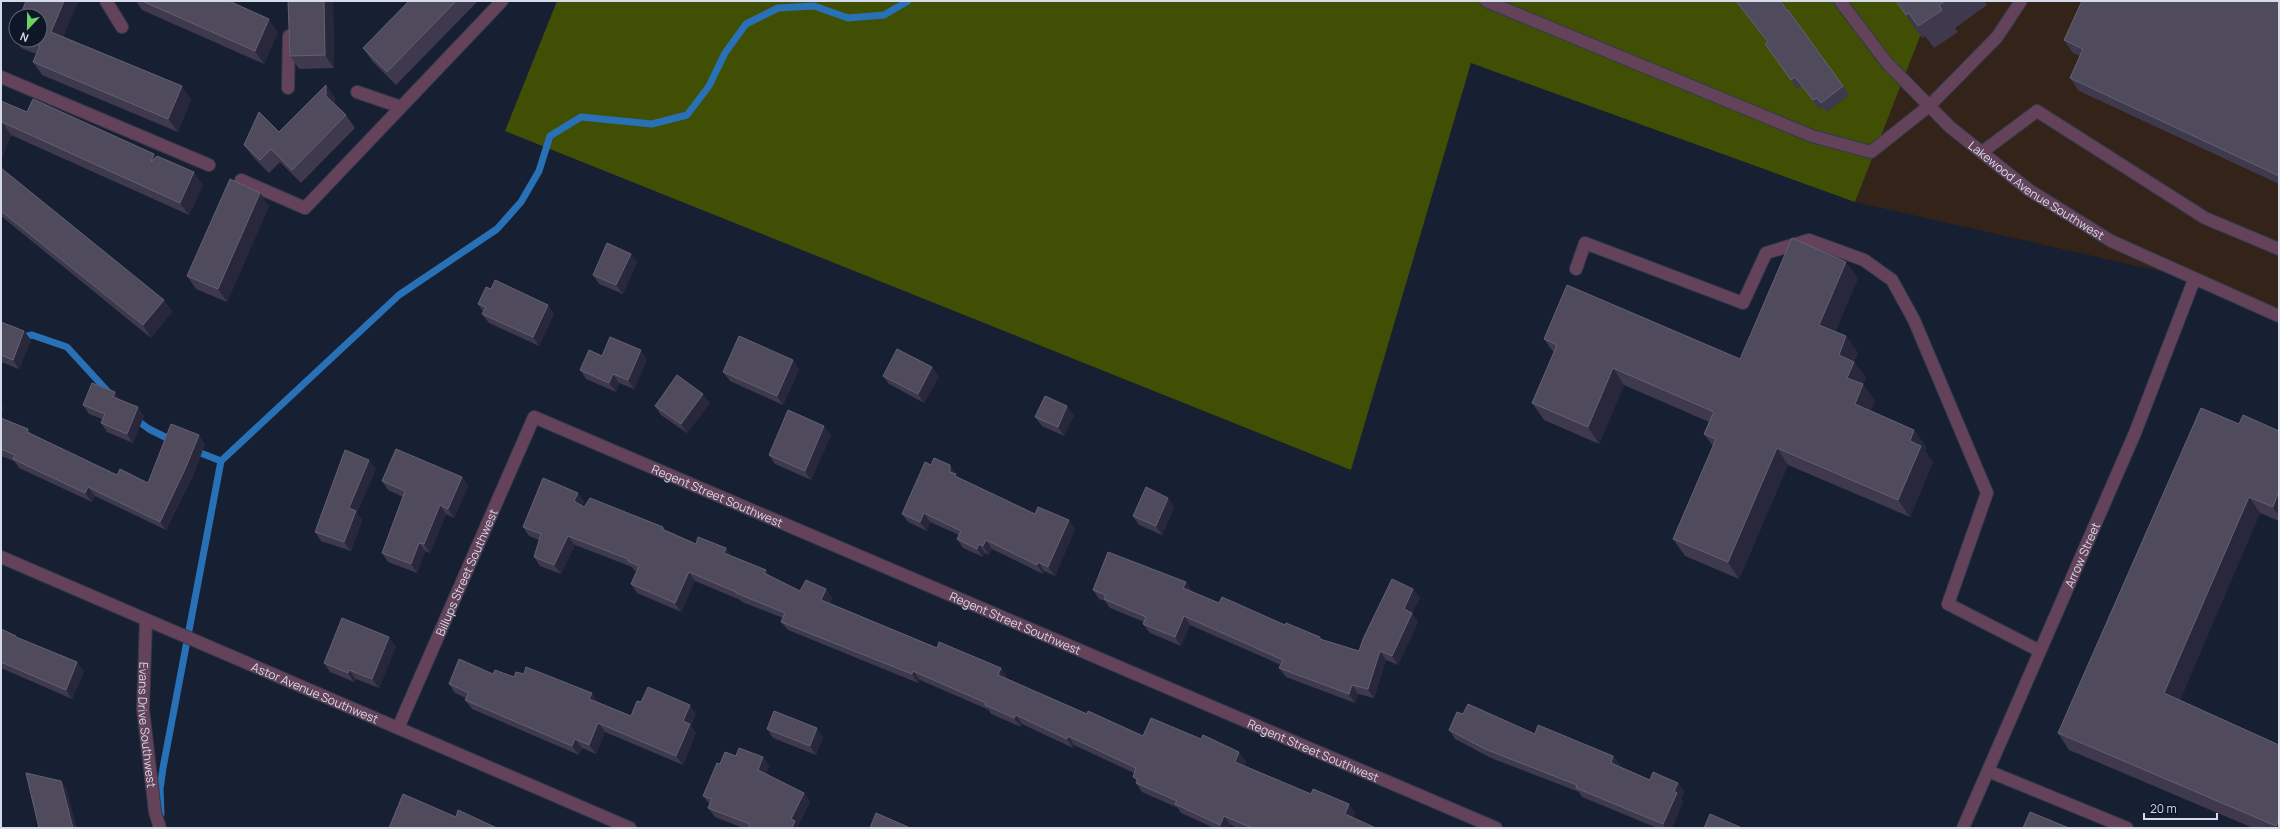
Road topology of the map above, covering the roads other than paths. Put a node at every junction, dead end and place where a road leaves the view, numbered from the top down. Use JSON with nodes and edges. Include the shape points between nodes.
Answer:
{"nodes":[{"id":1,"x":106,"y":1,"type":"edge"},
{"id":2,"x":502,"y":1,"type":"edge"},
{"id":3,"x":1486,"y":1,"type":"edge"},
{"id":4,"x":1840,"y":1,"type":"edge"},
{"id":5,"x":2021,"y":1,"type":"edge"},
{"id":6,"x":122,"y":27,"type":"dead end"},
{"id":7,"x":289,"y":36,"type":"edge"},
{"id":8,"x":1,"y":77,"type":"edge"},
{"id":9,"x":288,"y":88,"type":"dead end"},
{"id":10,"x":357,"y":92,"type":"dead end"},
{"id":11,"x":1929,"y":106,"type":"junction"},
{"id":12,"x":401,"y":107,"type":"junction"},
{"id":13,"x":1982,"y":152,"type":"junction"},
{"id":14,"x":209,"y":165,"type":"dead end"},
{"id":15,"x":241,"y":180,"type":"dead end"},
{"id":16,"x":2279,"y":249,"type":"edge"},
{"id":17,"x":1576,"y":269,"type":"dead end"},
{"id":18,"x":2194,"y":280,"type":"junction"},
{"id":19,"x":2279,"y":316,"type":"edge"},
{"id":20,"x":534,"y":416,"type":"joint"},
{"id":21,"x":1,"y":557,"type":"edge"},
{"id":22,"x":146,"y":620,"type":"junction"},
{"id":23,"x":2040,"y":650,"type":"junction"},
{"id":24,"x":398,"y":728,"type":"junction"},
{"id":25,"x":1988,"y":771,"type":"junction"},
{"id":26,"x":160,"y":828,"type":"edge"},
{"id":27,"x":630,"y":828,"type":"edge"},
{"id":28,"x":1496,"y":828,"type":"edge"},
{"id":29,"x":1963,"y":828,"type":"edge"},
{"id":30,"x":2127,"y":828,"type":"edge"}],
"edges":[{"from":1,"to":6,"type":"street"},
{"from":2,"to":12,"type":"street"},
{"from":3,"to":11,"type":"street","via":[[1812,136],[1871,152]]},
{"from":4,"to":11,"type":"street","name":"Lakewood Avenue Southwest","via":[[1887,63]]},
{"from":5,"to":11,"type":"street","via":[[1997,37]]},
{"from":7,"to":9,"type":"street"},
{"from":8,"to":14,"type":"street"},
{"from":10,"to":12,"type":"street"},
{"from":11,"to":13,"type":"street","name":"Lakewood Avenue Southwest","via":[[1954,131]]},
{"from":12,"to":15,"type":"street","via":[[305,208]]},
{"from":13,"to":16,"type":"street","via":[[2037,111],[2205,218]]},
{"from":13,"to":18,"type":"street","name":"Lakewood Avenue Southwest","via":[[2030,190],[2111,241]]},
{"from":17,"to":23,"type":"street","via":[[1585,243],[1744,303],[1766,253],[1809,240],[1864,260],[1892,280],[1914,320],[1987,493],[1948,604]]},
{"from":18,"to":19,"type":"street","name":"Lakewood Avenue Southwest"},
{"from":18,"to":23,"type":"street","name":"Arrow Street","via":[[2135,434]]},
{"from":20,"to":24,"type":"street","name":"Billups Street Southwest"},
{"from":20,"to":28,"type":"street","name":"Regent Street Southwest"},
{"from":21,"to":22,"type":"street","name":"Astor Avenue Southwest"},
{"from":22,"to":24,"type":"street","name":"Astor Avenue Southwest"},
{"from":22,"to":26,"type":"street","name":"Evans Drive Southwest","via":[[143,710],[155,812]]},
{"from":23,"to":25,"type":"street","name":"Arrow Street"},
{"from":24,"to":27,"type":"street","name":"Astor Avenue Southwest"},
{"from":25,"to":29,"type":"street","name":"Arrow Street"},
{"from":25,"to":30,"type":"street"}]}
